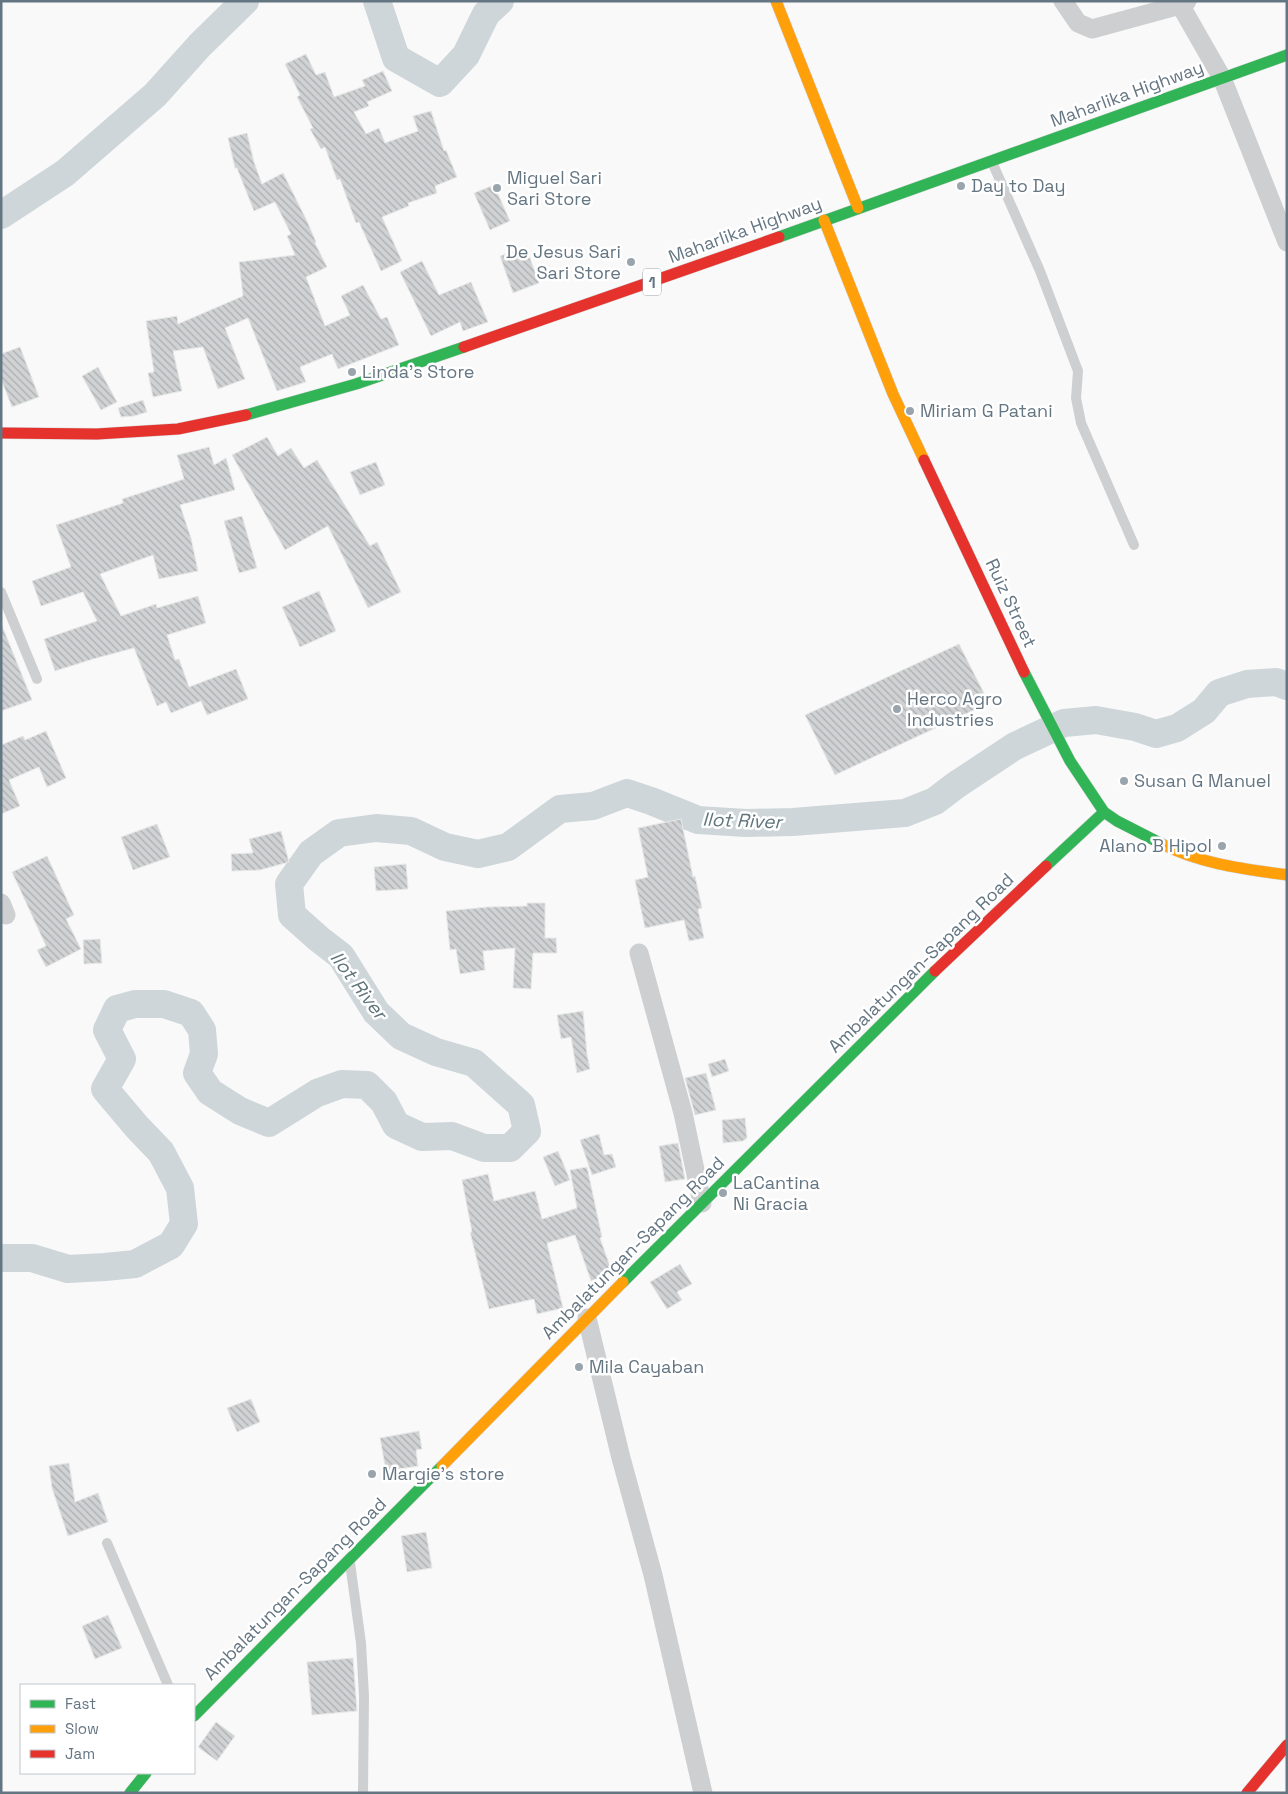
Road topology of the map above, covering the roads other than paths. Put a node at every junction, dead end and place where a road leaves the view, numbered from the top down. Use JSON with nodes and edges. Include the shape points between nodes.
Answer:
{"nodes":[{"id":1,"x":776,"y":1,"type":"edge"},
{"id":2,"x":1063,"y":1,"type":"edge"},
{"id":3,"x":1182,"y":2,"type":"edge"},
{"id":4,"x":1287,"y":55,"type":"edge"},
{"id":5,"x":1222,"y":78,"type":"junction"},
{"id":6,"x":992,"y":160,"type":"junction"},
{"id":7,"x":858,"y":208,"type":"junction"},
{"id":8,"x":824,"y":220,"type":"junction"},
{"id":9,"x":1287,"y":242,"type":"edge"},
{"id":10,"x":1,"y":433,"type":"edge"},
{"id":11,"x":1134,"y":545,"type":"dead end"},
{"id":12,"x":1,"y":592,"type":"edge"},
{"id":13,"x":37,"y":679,"type":"dead end"},
{"id":14,"x":1104,"y":812,"type":"junction"},
{"id":15,"x":1287,"y":875,"type":"edge"},
{"id":16,"x":639,"y":953,"type":"dead end"},
{"id":17,"x":702,"y":1203,"type":"junction"},
{"id":18,"x":587,"y":1318,"type":"junction"},
{"id":19,"x":107,"y":1543,"type":"dead end"},
{"id":20,"x":350,"y":1560,"type":"junction"},
{"id":21,"x":168,"y":1684,"type":"edge"},
{"id":22,"x":195,"y":1715,"type":"edge"},
{"id":23,"x":1287,"y":1744,"type":"edge"},
{"id":24,"x":145,"y":1774,"type":"edge"},
{"id":25,"x":130,"y":1793,"type":"edge"},
{"id":26,"x":363,"y":1793,"type":"edge"},
{"id":27,"x":703,"y":1793,"type":"edge"},
{"id":28,"x":1247,"y":1793,"type":"edge"}],
"edges":[{"from":1,"to":7,"type":"main road"},
{"from":2,"to":3,"type":"street","via":[[1078,23],[1092,29]]},
{"from":3,"to":5,"type":"street"},
{"from":4,"to":5,"type":"main road","name":"Maharlika Highway","number":"1"},
{"from":5,"to":6,"type":"main road","name":"Maharlika Highway","number":"1"},
{"from":5,"to":9,"type":"street"},
{"from":6,"to":7,"type":"main road","name":"Maharlika Highway","number":"1"},
{"from":6,"to":11,"type":"lane","via":[[1040,271],[1078,371],[1076,398],[1081,422]]},
{"from":7,"to":8,"type":"main road","name":"Maharlika Highway","number":"1"},
{"from":8,"to":10,"type":"main road","name":"Maharlika Highway","number":"1","via":[[356,384],[264,411],[178,429],[97,434]]},
{"from":8,"to":14,"type":"main road","name":"Ruiz Street","via":[[893,394],[1035,696],[1070,761]]},
{"from":12,"to":13,"type":"lane"},
{"from":14,"to":15,"type":"main road","name":"Ruiz Street","via":[[1169,848],[1195,858]]},
{"from":14,"to":17,"type":"main road","name":"Ambalatungan-Sapang Road","via":[[923,983]]},
{"from":16,"to":17,"type":"street","via":[[682,1113]]},
{"from":17,"to":18,"type":"main road","name":"Ambalatungan-Sapang Road"},
{"from":18,"to":20,"type":"main road","name":"Ambalatungan-Sapang Road"},
{"from":18,"to":27,"type":"street","via":[[653,1576]]},
{"from":19,"to":21,"type":"lane"},
{"from":20,"to":22,"type":"main road","name":"Ambalatungan-Sapang Road"},
{"from":20,"to":26,"type":"lane","via":[[364,1696]]},
{"from":23,"to":28,"type":"main road"},
{"from":24,"to":25,"type":"main road"}]}
